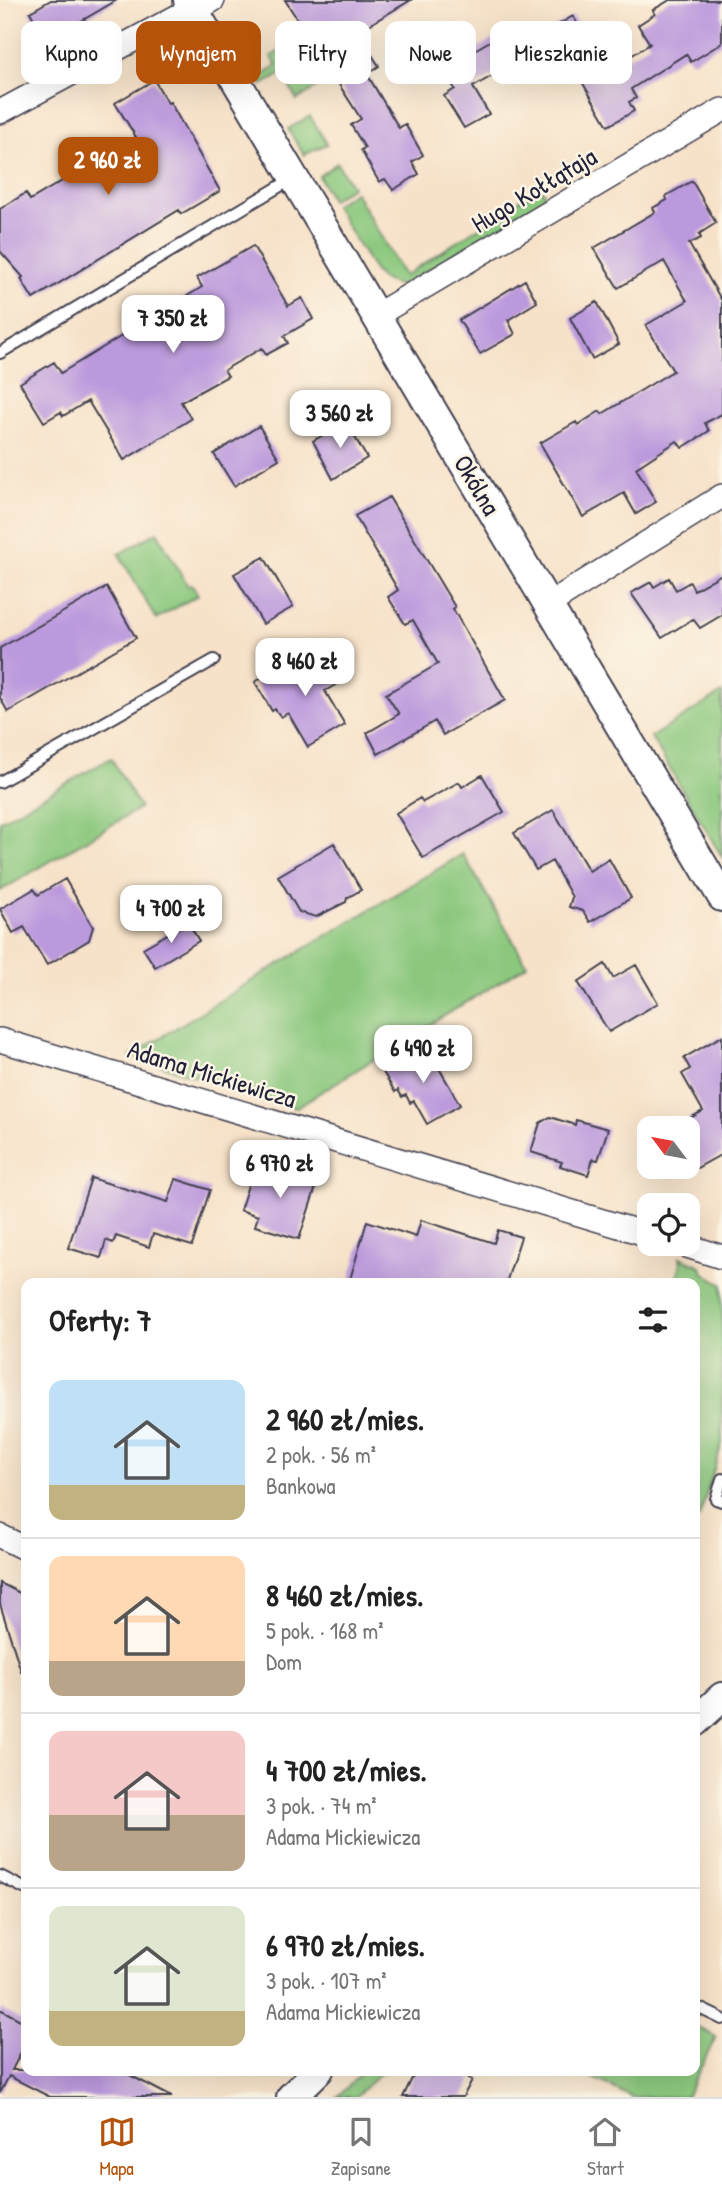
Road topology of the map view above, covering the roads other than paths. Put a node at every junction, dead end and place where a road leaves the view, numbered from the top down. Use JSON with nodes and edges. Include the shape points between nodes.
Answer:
{"nodes":[{"id":1,"x":199,"y":4,"type":"edge"},
{"id":2,"x":722,"y":110,"type":"edge"},
{"id":3,"x":0,"y":112,"type":"edge"},
{"id":4,"x":293,"y":179,"type":"junction"},
{"id":5,"x":375,"y":317,"type":"junction"},
{"id":6,"x":0,"y":354,"type":"edge"},
{"id":7,"x":722,"y":496,"type":"edge"},
{"id":8,"x":549,"y":604,"type":"junction"},
{"id":9,"x":214,"y":660,"type":"dead end"},
{"id":10,"x":0,"y":782,"type":"edge"},
{"id":11,"x":721,"y":894,"type":"edge"},
{"id":12,"x":0,"y":1040,"type":"edge"},
{"id":13,"x":637,"y":1231,"type":"edge"},
{"id":14,"x":700,"y":1250,"type":"edge"},
{"id":15,"x":722,"y":1257,"type":"edge"},
{"id":16,"x":722,"y":1479,"type":"edge"},
{"id":17,"x":722,"y":1501,"type":"edge"},
{"id":18,"x":0,"y":1536,"type":"edge"},
{"id":19,"x":21,"y":1546,"type":"edge"},
{"id":20,"x":722,"y":1697,"type":"edge"},
{"id":21,"x":700,"y":1717,"type":"edge"},
{"id":22,"x":0,"y":1876,"type":"edge"},
{"id":23,"x":21,"y":1886,"type":"edge"},
{"id":24,"x":700,"y":2009,"type":"edge"},
{"id":25,"x":722,"y":2020,"type":"edge"},
{"id":26,"x":314,"y":2076,"type":"edge"},
{"id":27,"x":299,"y":2094,"type":"edge"}],
"edges":[{"from":1,"to":3,"type":"street"},
{"from":1,"to":4,"type":"street","name":"Okólna"},
{"from":2,"to":5,"type":"street","name":"Hugo Kołłątaja"},
{"from":4,"to":5,"type":"street","name":"Okólna"},
{"from":4,"to":6,"type":"lane"},
{"from":5,"to":8,"type":"street","name":"Okólna"},
{"from":7,"to":8,"type":"street"},
{"from":8,"to":11,"type":"street","name":"Okólna"},
{"from":9,"to":10,"type":"lane"},
{"from":12,"to":13,"type":"street","name":"Adama Mickiewicza"},
{"from":14,"to":15,"type":"street"},
{"from":16,"to":17,"type":"lane","via":[[716,1499]]},
{"from":18,"to":19,"type":"street"},
{"from":20,"to":21,"type":"street"},
{"from":22,"to":23,"type":"lane"},
{"from":24,"to":25,"type":"lane"},
{"from":26,"to":27,"type":"street"}]}
